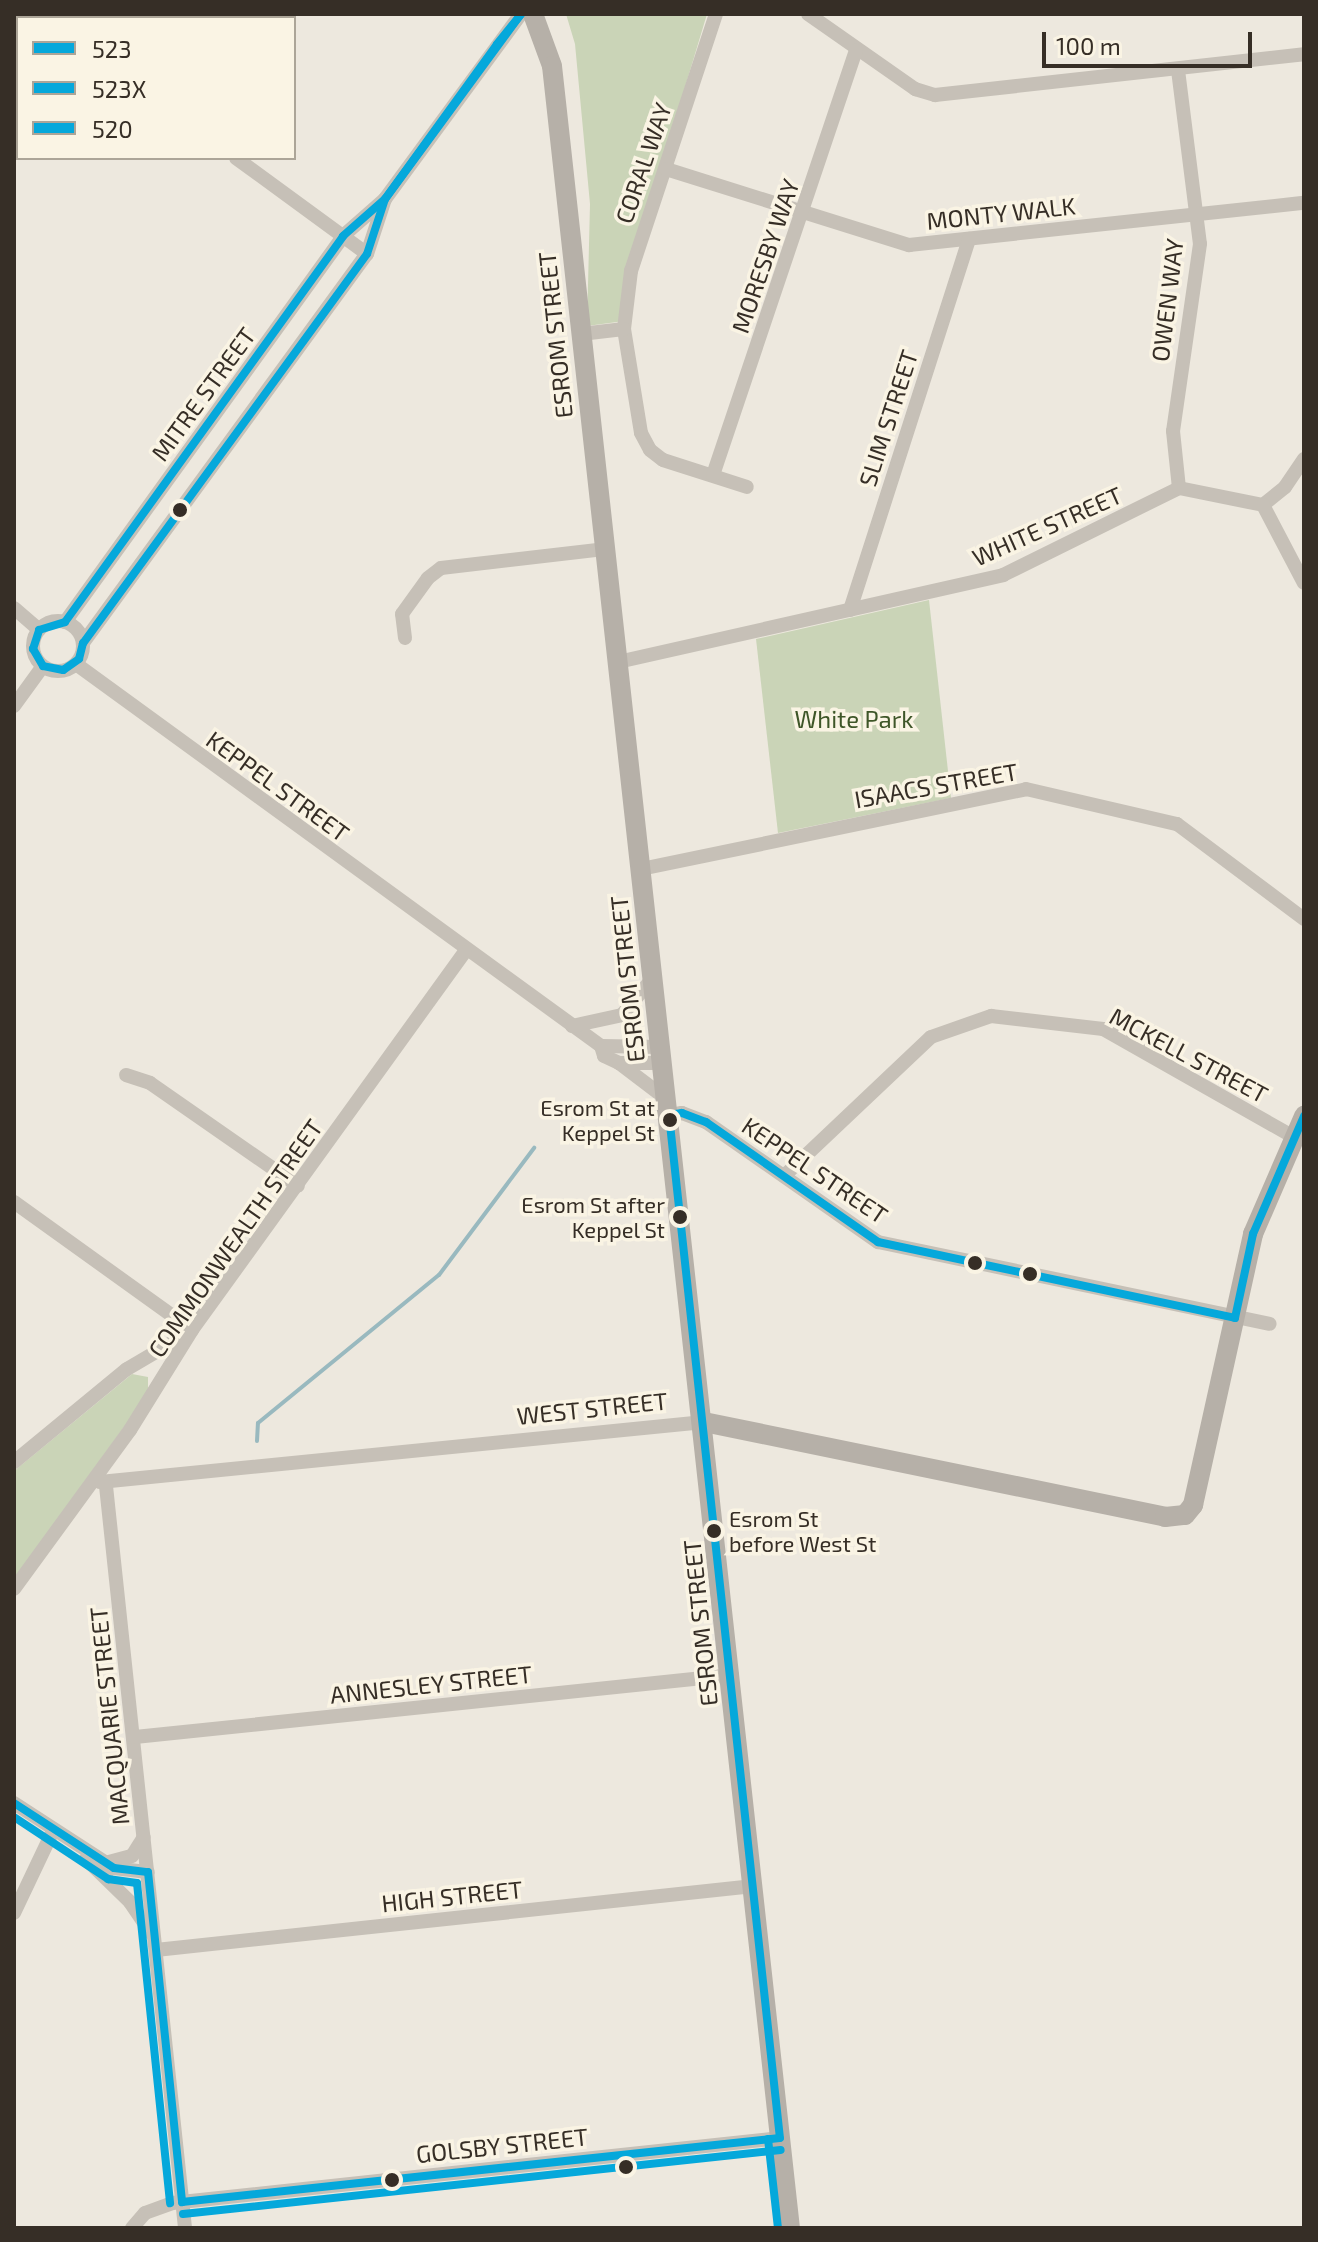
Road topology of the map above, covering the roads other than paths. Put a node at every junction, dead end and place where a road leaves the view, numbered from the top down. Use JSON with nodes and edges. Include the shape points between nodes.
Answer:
{"nodes":[{"id":1,"x":521,"y":14,"type":"edge"},
{"id":2,"x":533,"y":14,"type":"edge"},
{"id":3,"x":716,"y":14,"type":"edge"},
{"id":4,"x":808,"y":14,"type":"edge"},
{"id":5,"x":856,"y":50,"type":"junction"},
{"id":6,"x":1304,"y":54,"type":"edge"},
{"id":7,"x":1178,"y":70,"type":"junction"},
{"id":8,"x":239,"y":160,"type":"edge"},
{"id":9,"x":666,"y":169,"type":"junction"},
{"id":10,"x":385,"y":199,"type":"junction"},
{"id":11,"x":1304,"y":203,"type":"edge"},
{"id":12,"x":804,"y":212,"type":"junction"},
{"id":13,"x":1196,"y":214,"type":"junction"},
{"id":14,"x":343,"y":236,"type":"junction"},
{"id":15,"x":969,"y":239,"type":"junction"},
{"id":16,"x":367,"y":254,"type":"junction"},
{"id":17,"x":624,"y":329,"type":"junction"},
{"id":18,"x":581,"y":334,"type":"junction"},
{"id":19,"x":1304,"y":459,"type":"edge"},
{"id":20,"x":713,"y":475,"type":"junction"},
{"id":21,"x":747,"y":487,"type":"dead end"},
{"id":22,"x":1179,"y":488,"type":"junction"},
{"id":23,"x":1263,"y":505,"type":"junction"},
{"id":24,"x":604,"y":549,"type":"junction"},
{"id":25,"x":1304,"y":583,"type":"edge"},
{"id":26,"x":14,"y":608,"type":"edge"},
{"id":27,"x":850,"y":610,"type":"junction"},
{"id":28,"x":65,"y":622,"type":"junction"},
{"id":29,"x":39,"y":630,"type":"junction"},
{"id":30,"x":405,"y":638,"type":"dead end"},
{"id":31,"x":83,"y":643,"type":"junction"},
{"id":32,"x":618,"y":662,"type":"junction"},
{"id":33,"x":76,"y":664,"type":"junction"},
{"id":34,"x":43,"y":666,"type":"junction"},
{"id":35,"x":14,"y":706,"type":"edge"},
{"id":36,"x":641,"y":869,"type":"junction"},
{"id":37,"x":1304,"y":919,"type":"edge"},
{"id":38,"x":465,"y":952,"type":"junction"},
{"id":39,"x":652,"y":979,"type":"junction"},
{"id":40,"x":571,"y":1026,"type":"junction"},
{"id":41,"x":601,"y":1046,"type":"junction"},
{"id":42,"x":662,"y":1055,"type":"junction"},
{"id":43,"x":619,"y":1063,"type":"junction"},
{"id":44,"x":126,"y":1075,"type":"dead end"},
{"id":45,"x":668,"y":1107,"type":"junction"},
{"id":46,"x":1304,"y":1116,"type":"edge"},
{"id":47,"x":1292,"y":1136,"type":"junction"},
{"id":48,"x":784,"y":1176,"type":"junction"},
{"id":49,"x":298,"y":1186,"type":"junction"},
{"id":50,"x":14,"y":1202,"type":"edge"},
{"id":51,"x":1235,"y":1318,"type":"junction"},
{"id":52,"x":1269,"y":1324,"type":"dead end"},
{"id":53,"x":192,"y":1330,"type":"junction"},
{"id":54,"x":704,"y":1422,"type":"junction"},
{"id":55,"x":14,"y":1462,"type":"edge"},
{"id":56,"x":100,"y":1482,"type":"junction"},
{"id":57,"x":14,"y":1589,"type":"edge"},
{"id":58,"x":732,"y":1675,"type":"junction"},
{"id":59,"x":135,"y":1737,"type":"junction"},
{"id":60,"x":14,"y":1803,"type":"edge"},
{"id":61,"x":53,"y":1831,"type":"junction"},
{"id":62,"x":144,"y":1835,"type":"junction"},
{"id":63,"x":72,"y":1844,"type":"junction"},
{"id":64,"x":104,"y":1863,"type":"junction"},
{"id":65,"x":148,"y":1880,"type":"junction"},
{"id":66,"x":113,"y":1885,"type":"junction"},
{"id":67,"x":754,"y":1886,"type":"junction"},
{"id":68,"x":14,"y":1913,"type":"edge"},
{"id":69,"x":155,"y":1945,"type":"junction"},
{"id":70,"x":780,"y":2138,"type":"junction"},
{"id":71,"x":182,"y":2202,"type":"junction"},
{"id":72,"x":132,"y":2228,"type":"edge"},
{"id":73,"x":185,"y":2228,"type":"edge"},
{"id":74,"x":790,"y":2228,"type":"edge"}],
"edges":[{"from":1,"to":10,"type":"street","name":"MITRE STREET"},
{"from":2,"to":18,"type":"street","name":"ESROM STREET","via":[[552,66]]},
{"from":3,"to":9,"type":"street","name":"CORAL WAY"},
{"from":4,"to":5,"type":"street"},
{"from":5,"to":7,"type":"street","via":[[915,89],[935,95]]},
{"from":5,"to":12,"type":"street","name":"MORESBY WAY"},
{"from":6,"to":7,"type":"street"},
{"from":7,"to":13,"type":"street","name":"OWEN WAY"},
{"from":8,"to":14,"type":"street"},
{"from":9,"to":12,"type":"street","name":"MONTY WALK"},
{"from":9,"to":17,"type":"street","name":"CORAL WAY","via":[[631,271]]},
{"from":10,"to":14,"type":"street","name":"MITRE STREET"},
{"from":10,"to":16,"type":"street","name":"MITRE STREET"},
{"from":11,"to":13,"type":"street","name":"MONTY WALK"},
{"from":12,"to":15,"type":"street","name":"MONTY WALK","via":[[909,245]]},
{"from":12,"to":20,"type":"street","name":"MORESBY WAY"},
{"from":13,"to":15,"type":"street","name":"MONTY WALK"},
{"from":13,"to":22,"type":"street","name":"OWEN WAY","via":[[1200,244],[1173,431]]},
{"from":14,"to":16,"type":"street"},
{"from":14,"to":28,"type":"street","name":"MITRE STREET"},
{"from":15,"to":27,"type":"street","name":"SLIM STREET"},
{"from":16,"to":31,"type":"street","name":"MITRE STREET"},
{"from":17,"to":18,"type":"street"},
{"from":17,"to":20,"type":"street","name":"CORAL WAY","via":[[641,433],[650,450],[663,460]]},
{"from":18,"to":24,"type":"street","name":"ESROM STREET"},
{"from":19,"to":23,"type":"street","via":[[1285,487]]},
{"from":20,"to":21,"type":"street","name":"CORAL WAY"},
{"from":22,"to":23,"type":"street"},
{"from":22,"to":27,"type":"street","name":"WHITE STREET","via":[[1003,575]]},
{"from":23,"to":25,"type":"street"},
{"from":24,"to":30,"type":"street","via":[[441,568],[402,614]]},
{"from":24,"to":32,"type":"street","name":"ESROM STREET"},
{"from":26,"to":29,"type":"street"},
{"from":27,"to":32,"type":"street","name":"WHITE STREET"},
{"from":28,"to":29,"type":"street"},
{"from":28,"to":31,"type":"street"},
{"from":29,"to":34,"type":"street","via":[[33,649]]},
{"from":31,"to":33,"type":"street"},
{"from":32,"to":36,"type":"street","name":"ESROM STREET"},
{"from":33,"to":34,"type":"street","via":[[56,671]]},
{"from":33,"to":38,"type":"street","name":"KEPPEL STREET"},
{"from":34,"to":35,"type":"street"},
{"from":36,"to":37,"type":"street","name":"ISAACS STREET","via":[[1026,789],[1177,824]]},
{"from":36,"to":39,"type":"street","name":"ESROM STREET"},
{"from":38,"to":40,"type":"street","name":"KEPPEL STREET"},
{"from":38,"to":49,"type":"street","name":"COMMONWEALTH STREET"},
{"from":39,"to":40,"type":"street","via":[[622,1015]]},
{"from":39,"to":42,"type":"street","name":"ESROM STREET"},
{"from":40,"to":41,"type":"street","name":"KEPPEL STREET"},
{"from":41,"to":42,"type":"street"},
{"from":41,"to":43,"type":"street","name":"KEPPEL STREET","via":[[604,1056]]},
{"from":42,"to":43,"type":"street"},
{"from":42,"to":45,"type":"street","name":"ESROM STREET"},
{"from":43,"to":45,"type":"street","name":"KEPPEL STREET"},
{"from":44,"to":49,"type":"street","via":[[150,1083]]},
{"from":45,"to":48,"type":"street","name":"KEPPEL STREET","via":[[701,1120]]},
{"from":45,"to":54,"type":"street","name":"ESROM STREET"},
{"from":46,"to":47,"type":"street"},
{"from":47,"to":48,"type":"street","name":"MCKELL STREET","via":[[1103,1029],[991,1016],[931,1037]]},
{"from":47,"to":51,"type":"street","via":[[1253,1234]]},
{"from":48,"to":51,"type":"street","name":"KEPPEL STREET","via":[[878,1242]]},
{"from":49,"to":53,"type":"street","name":"COMMONWEALTH STREET"},
{"from":50,"to":53,"type":"street"},
{"from":51,"to":52,"type":"street","name":"KEPPEL STREET"},
{"from":51,"to":54,"type":"street","name":"WEST STREET","via":[[1193,1505],[1185,1515],[1165,1517]]},
{"from":53,"to":55,"type":"street","via":[[127,1369]]},
{"from":53,"to":56,"type":"street","name":"COMMONWEALTH STREET"},
{"from":54,"to":56,"type":"street","name":"WEST STREET"},
{"from":54,"to":58,"type":"street","name":"ESROM STREET"},
{"from":56,"to":57,"type":"street","name":"COMMONWEALTH STREET"},
{"from":56,"to":59,"type":"street","name":"MACQUARIE STREET"},
{"from":58,"to":59,"type":"street","name":"ANNESLEY STREET"},
{"from":58,"to":67,"type":"street","name":"ESROM STREET"},
{"from":59,"to":62,"type":"street","name":"MACQUARIE STREET"},
{"from":60,"to":61,"type":"street"},
{"from":61,"to":63,"type":"street"},
{"from":61,"to":68,"type":"street"},
{"from":62,"to":64,"type":"street","via":[[132,1856]]},
{"from":62,"to":65,"type":"street","name":"MACQUARIE STREET"},
{"from":63,"to":64,"type":"street"},
{"from":63,"to":66,"type":"street"},
{"from":64,"to":65,"type":"street"},
{"from":65,"to":66,"type":"street"},
{"from":65,"to":69,"type":"street","name":"MACQUARIE STREET"},
{"from":66,"to":69,"type":"street","via":[[140,1914]]},
{"from":67,"to":69,"type":"street","name":"HIGH STREET"},
{"from":67,"to":70,"type":"street","name":"ESROM STREET"},
{"from":69,"to":71,"type":"street","name":"MACQUARIE STREET"},
{"from":70,"to":71,"type":"street","name":"GOLSBY STREET"},
{"from":70,"to":74,"type":"street","name":"ESROM STREET"},
{"from":71,"to":72,"type":"street","name":"GOLSBY STREET","via":[[154,2207]]},
{"from":71,"to":73,"type":"street","name":"MACQUARIE STREET"}]}
